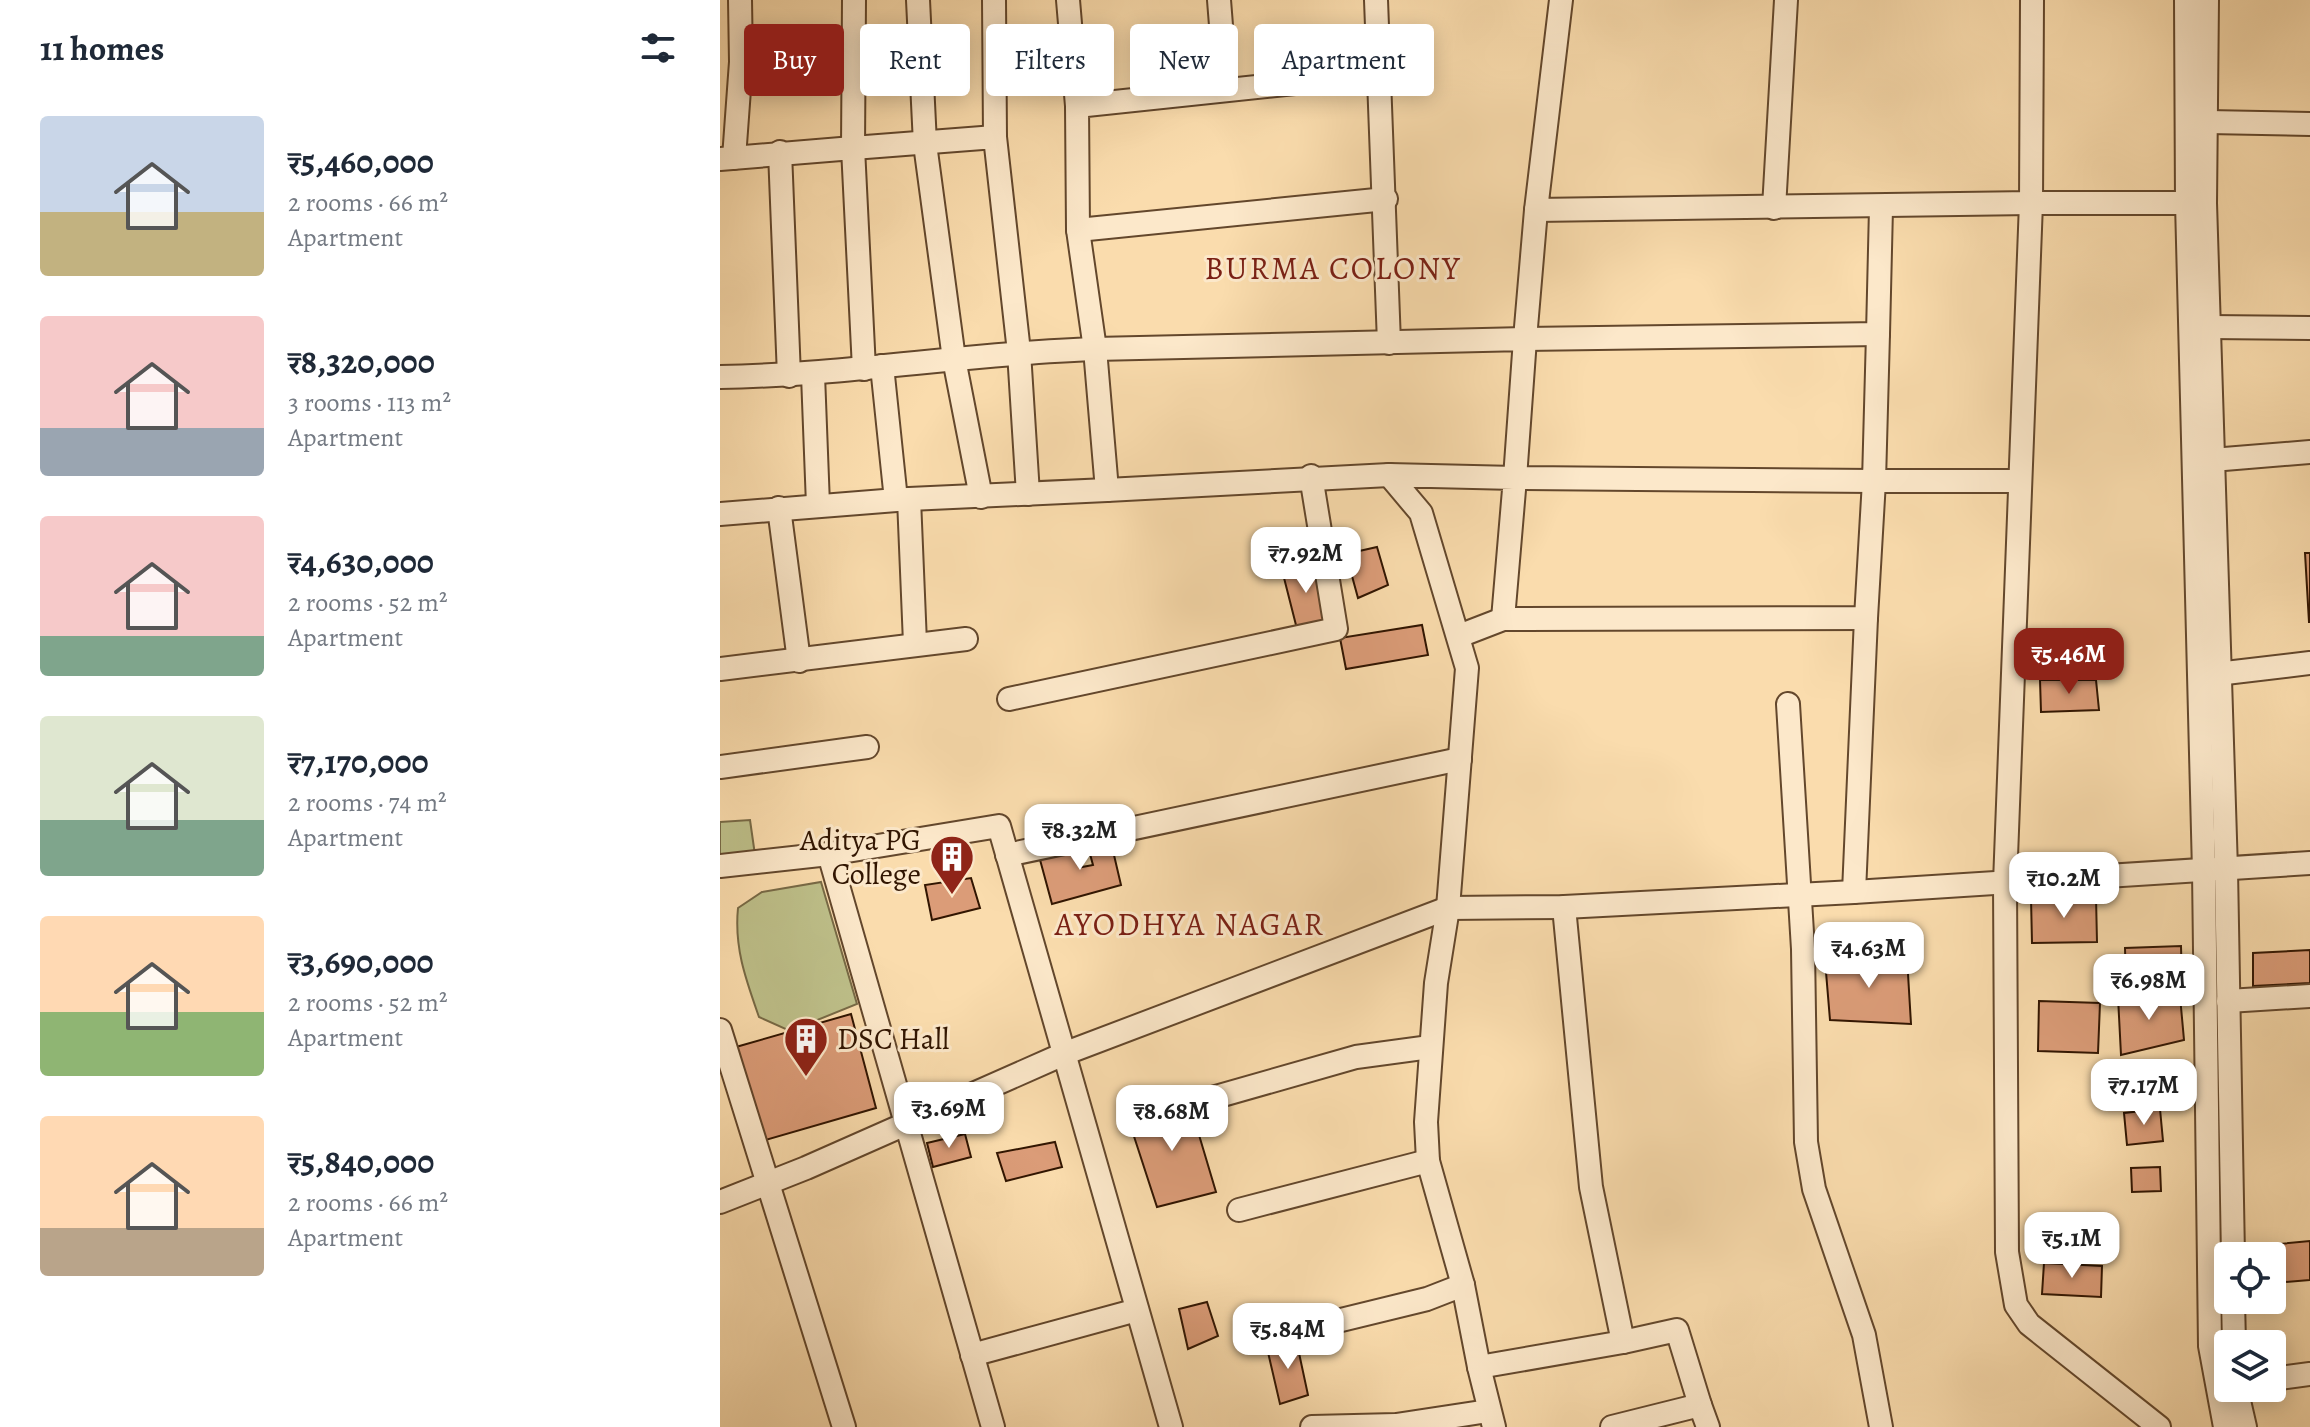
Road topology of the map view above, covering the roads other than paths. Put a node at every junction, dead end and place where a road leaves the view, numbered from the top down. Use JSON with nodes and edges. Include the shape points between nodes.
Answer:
{"nodes":[{"id":1,"x":740,"y":0,"type":"edge"},
{"id":2,"x":854,"y":0,"type":"edge"},
{"id":3,"x":918,"y":0,"type":"edge"},
{"id":4,"x":994,"y":0,"type":"edge"},
{"id":5,"x":1068,"y":0,"type":"edge"},
{"id":6,"x":1219,"y":0,"type":"edge"},
{"id":7,"x":1376,"y":0,"type":"edge"},
{"id":8,"x":1561,"y":0,"type":"edge"},
{"id":9,"x":1786,"y":0,"type":"edge"},
{"id":10,"x":2032,"y":0,"type":"edge"},
{"id":11,"x":2186,"y":0,"type":"edge"},
{"id":12,"x":2207,"y":0,"type":"edge"},
{"id":13,"x":1221,"y":24,"type":"edge"},
{"id":14,"x":1377,"y":24,"type":"edge"},
{"id":15,"x":1165,"y":96,"type":"edge"},
{"id":16,"x":1381,"y":96,"type":"edge"},
{"id":17,"x":1077,"y":106,"type":"junction"},
{"id":18,"x":2208,"y":122,"type":"junction"},
{"id":19,"x":2310,"y":124,"type":"edge"},
{"id":20,"x":995,"y":137,"type":"junction"},
{"id":21,"x":925,"y":144,"type":"junction"},
{"id":22,"x":853,"y":148,"type":"junction"},
{"id":23,"x":780,"y":152,"type":"junction"},
{"id":24,"x":727,"y":158,"type":"edge"},
{"id":25,"x":1386,"y":199,"type":"junction"},
{"id":26,"x":2031,"y":203,"type":"junction"},
{"id":27,"x":2196,"y":203,"type":"junction"},
{"id":28,"x":1774,"y":208,"type":"junction"},
{"id":29,"x":1881,"y":208,"type":"junction"},
{"id":30,"x":1536,"y":210,"type":"junction"},
{"id":31,"x":1078,"y":230,"type":"junction"},
{"id":32,"x":2209,"y":327,"type":"junction"},
{"id":33,"x":2310,"y":328,"type":"edge"},
{"id":34,"x":1878,"y":334,"type":"junction"},
{"id":35,"x":1525,"y":339,"type":"junction"},
{"id":36,"x":1389,"y":343,"type":"junction"},
{"id":37,"x":1095,"y":349,"type":"junction"},
{"id":38,"x":1019,"y":352,"type":"junction"},
{"id":39,"x":954,"y":359,"type":"junction"},
{"id":40,"x":873,"y":367,"type":"junction"},
{"id":41,"x":813,"y":375,"type":"junction"},
{"id":42,"x":789,"y":376,"type":"junction"},
{"id":43,"x":720,"y":377,"type":"edge"},
{"id":44,"x":2310,"y":452,"type":"edge"},
{"id":45,"x":2212,"y":460,"type":"junction"},
{"id":46,"x":1389,"y":475,"type":"junction"},
{"id":47,"x":1311,"y":476,"type":"junction"},
{"id":48,"x":1515,"y":478,"type":"junction"},
{"id":49,"x":1874,"y":481,"type":"junction"},
{"id":50,"x":2020,"y":481,"type":"junction"},
{"id":51,"x":1107,"y":490,"type":"junction"},
{"id":52,"x":1028,"y":494,"type":"junction"},
{"id":53,"x":981,"y":497,"type":"junction"},
{"id":54,"x":902,"y":500,"type":"junction"},
{"id":55,"x":818,"y":505,"type":"junction"},
{"id":56,"x":779,"y":508,"type":"junction"},
{"id":57,"x":720,"y":514,"type":"edge"},
{"id":58,"x":1866,"y":618,"type":"junction"},
{"id":59,"x":1503,"y":619,"type":"junction"},
{"id":60,"x":1459,"y":636,"type":"junction"},
{"id":61,"x":966,"y":639,"type":"dead end"},
{"id":62,"x":915,"y":643,"type":"junction"},
{"id":63,"x":799,"y":661,"type":"junction"},
{"id":64,"x":2310,"y":663,"type":"edge"},
{"id":65,"x":720,"y":669,"type":"edge"},
{"id":66,"x":2217,"y":674,"type":"junction"},
{"id":67,"x":1009,"y":699,"type":"dead end"},
{"id":68,"x":1788,"y":704,"type":"dead end"},
{"id":69,"x":867,"y":747,"type":"dead end"},
{"id":70,"x":1460,"y":759,"type":"junction"},
{"id":71,"x":720,"y":767,"type":"edge"},
{"id":72,"x":829,"y":854,"type":"junction"},
{"id":73,"x":1007,"y":855,"type":"junction"},
{"id":74,"x":2310,"y":863,"type":"edge"},
{"id":75,"x":720,"y":866,"type":"edge"},
{"id":76,"x":2215,"y":870,"type":"junction"},
{"id":77,"x":2005,"y":883,"type":"junction"},
{"id":78,"x":1854,"y":892,"type":"junction"},
{"id":79,"x":1800,"y":895,"type":"junction"},
{"id":80,"x":1564,"y":907,"type":"junction"},
{"id":81,"x":1448,"y":908,"type":"junction"},
{"id":82,"x":2310,"y":996,"type":"edge"},
{"id":83,"x":2228,"y":1001,"type":"junction"},
{"id":84,"x":720,"y":1030,"type":"edge"},
{"id":85,"x":1430,"y":1047,"type":"junction"},
{"id":86,"x":1066,"y":1053,"type":"junction"},
{"id":87,"x":1191,"y":1104,"type":"dead end"},
{"id":88,"x":905,"y":1122,"type":"junction"},
{"id":89,"x":1428,"y":1161,"type":"junction"},
{"id":90,"x":765,"y":1183,"type":"junction"},
{"id":91,"x":720,"y":1202,"type":"edge"},
{"id":92,"x":1239,"y":1210,"type":"dead end"},
{"id":93,"x":2233,"y":1242,"type":"edge"},
{"id":94,"x":1463,"y":1285,"type":"junction"},
{"id":95,"x":1137,"y":1310,"type":"junction"},
{"id":96,"x":1255,"y":1341,"type":"dead end"},
{"id":97,"x":1623,"y":1342,"type":"junction"},
{"id":98,"x":972,"y":1355,"type":"junction"},
{"id":99,"x":1479,"y":1367,"type":"junction"},
{"id":100,"x":2310,"y":1374,"type":"edge"},
{"id":101,"x":2286,"y":1377,"type":"edge"},
{"id":102,"x":2239,"y":1402,"type":"edge"},
{"id":103,"x":1700,"y":1405,"type":"junction"},
{"id":104,"x":1491,"y":1419,"type":"edge"},
{"id":105,"x":838,"y":1426,"type":"edge"},
{"id":106,"x":1396,"y":1426,"type":"edge"},
{"id":107,"x":993,"y":1427,"type":"edge"},
{"id":108,"x":1171,"y":1427,"type":"edge"},
{"id":109,"x":1312,"y":1427,"type":"edge"},
{"id":110,"x":1612,"y":1427,"type":"edge"},
{"id":111,"x":1708,"y":1427,"type":"edge"},
{"id":112,"x":1881,"y":1427,"type":"edge"},
{"id":113,"x":2159,"y":1427,"type":"edge"},
{"id":114,"x":2225,"y":1427,"type":"edge"},
{"id":115,"x":2245,"y":1427,"type":"edge"}],
"edges":[{"from":1,"to":24,"type":"street","via":[[741,62]]},
{"from":2,"to":22,"type":"street"},
{"from":3,"to":21,"type":"street"},
{"from":4,"to":20,"type":"street"},
{"from":5,"to":17,"type":"street"},
{"from":6,"to":13,"type":"street"},
{"from":7,"to":14,"type":"street"},
{"from":8,"to":30,"type":"street"},
{"from":9,"to":28,"type":"street"},
{"from":10,"to":26,"type":"street"},
{"from":11,"to":27,"type":"street"},
{"from":12,"to":18,"type":"street"},
{"from":15,"to":17,"type":"street"},
{"from":16,"to":25,"type":"street"},
{"from":17,"to":31,"type":"street"},
{"from":18,"to":19,"type":"street"},
{"from":18,"to":27,"type":"street"},
{"from":20,"to":21,"type":"street"},
{"from":20,"to":38,"type":"street"},
{"from":21,"to":22,"type":"street"},
{"from":21,"to":39,"type":"street"},
{"from":22,"to":23,"type":"street"},
{"from":22,"to":40,"type":"street"},
{"from":23,"to":24,"type":"street"},
{"from":23,"to":42,"type":"street"},
{"from":25,"to":31,"type":"street"},
{"from":25,"to":36,"type":"street"},
{"from":26,"to":27,"type":"street"},
{"from":26,"to":29,"type":"street"},
{"from":26,"to":50,"type":"street"},
{"from":27,"to":32,"type":"street"},
{"from":27,"to":76,"type":"street"},
{"from":28,"to":29,"type":"street"},
{"from":28,"to":30,"type":"street"},
{"from":29,"to":34,"type":"street"},
{"from":30,"to":35,"type":"street"},
{"from":31,"to":37,"type":"street"},
{"from":32,"to":33,"type":"street"},
{"from":32,"to":45,"type":"street"},
{"from":34,"to":35,"type":"street"},
{"from":34,"to":49,"type":"street"},
{"from":35,"to":36,"type":"street"},
{"from":35,"to":48,"type":"street"},
{"from":36,"to":37,"type":"street"},
{"from":37,"to":38,"type":"street"},
{"from":37,"to":51,"type":"street"},
{"from":38,"to":39,"type":"street"},
{"from":38,"to":52,"type":"street"},
{"from":39,"to":40,"type":"street"},
{"from":39,"to":53,"type":"street"},
{"from":40,"to":41,"type":"street"},
{"from":40,"to":54,"type":"street"},
{"from":41,"to":42,"type":"street"},
{"from":41,"to":55,"type":"street"},
{"from":42,"to":43,"type":"street"},
{"from":44,"to":45,"type":"street"},
{"from":45,"to":66,"type":"street"},
{"from":46,"to":47,"type":"street"},
{"from":46,"to":48,"type":"street"},
{"from":46,"to":60,"type":"street","via":[[1421,513]]},
{"from":47,"to":51,"type":"street"},
{"from":47,"to":67,"type":"street","via":[[1336,629]]},
{"from":48,"to":49,"type":"street"},
{"from":48,"to":59,"type":"street"},
{"from":49,"to":50,"type":"street"},
{"from":49,"to":58,"type":"street"},
{"from":50,"to":77,"type":"street"},
{"from":51,"to":52,"type":"street"},
{"from":52,"to":53,"type":"street"},
{"from":53,"to":54,"type":"street"},
{"from":54,"to":55,"type":"street"},
{"from":54,"to":62,"type":"street"},
{"from":55,"to":56,"type":"street"},
{"from":56,"to":57,"type":"street"},
{"from":56,"to":63,"type":"street"},
{"from":58,"to":59,"type":"street"},
{"from":58,"to":78,"type":"street"},
{"from":59,"to":60,"type":"street"},
{"from":60,"to":70,"type":"street","via":[[1467,668]]},
{"from":61,"to":62,"type":"street"},
{"from":62,"to":63,"type":"street"},
{"from":63,"to":65,"type":"street"},
{"from":64,"to":66,"type":"street"},
{"from":66,"to":76,"type":"street"},
{"from":68,"to":79,"type":"street"},
{"from":69,"to":71,"type":"street"},
{"from":70,"to":73,"type":"street"},
{"from":70,"to":81,"type":"street"},
{"from":72,"to":73,"type":"street","via":[[999,826]]},
{"from":72,"to":75,"type":"street"},
{"from":72,"to":88,"type":"street"},
{"from":73,"to":86,"type":"street"},
{"from":74,"to":76,"type":"street"},
{"from":76,"to":77,"type":"street"},
{"from":76,"to":83,"type":"street"},
{"from":76,"to":114,"type":"street","via":[[2210,1346]]},
{"from":77,"to":78,"type":"street"},
{"from":77,"to":113,"type":"street","via":[[2007,1252],[2016,1305],[2029,1324]]},
{"from":78,"to":79,"type":"street"},
{"from":79,"to":80,"type":"street"},
{"from":79,"to":112,"type":"street","via":[[1806,1142],[1814,1189],[1864,1335]]},
{"from":80,"to":81,"type":"street"},
{"from":80,"to":97,"type":"street","via":[[1591,1187]]},
{"from":81,"to":85,"type":"street"},
{"from":81,"to":86,"type":"street"},
{"from":82,"to":83,"type":"street"},
{"from":83,"to":93,"type":"street"},
{"from":84,"to":90,"type":"street"},
{"from":85,"to":87,"type":"street","via":[[1356,1057]]},
{"from":85,"to":89,"type":"street"},
{"from":86,"to":88,"type":"street"},
{"from":86,"to":95,"type":"street"},
{"from":88,"to":90,"type":"street"},
{"from":88,"to":98,"type":"street"},
{"from":89,"to":92,"type":"street"},
{"from":89,"to":94,"type":"street"},
{"from":90,"to":91,"type":"street"},
{"from":90,"to":105,"type":"street"},
{"from":94,"to":96,"type":"street","via":[[1427,1299]]},
{"from":94,"to":99,"type":"street"},
{"from":95,"to":98,"type":"street"},
{"from":95,"to":108,"type":"street"},
{"from":97,"to":99,"type":"street"},
{"from":97,"to":103,"type":"street","via":[[1677,1330]]},
{"from":98,"to":107,"type":"street"},
{"from":99,"to":104,"type":"street"},
{"from":100,"to":101,"type":"street"},
{"from":102,"to":115,"type":"street"},
{"from":103,"to":110,"type":"street"},
{"from":103,"to":111,"type":"street"},
{"from":104,"to":106,"type":"street"},
{"from":106,"to":109,"type":"street"}]}
